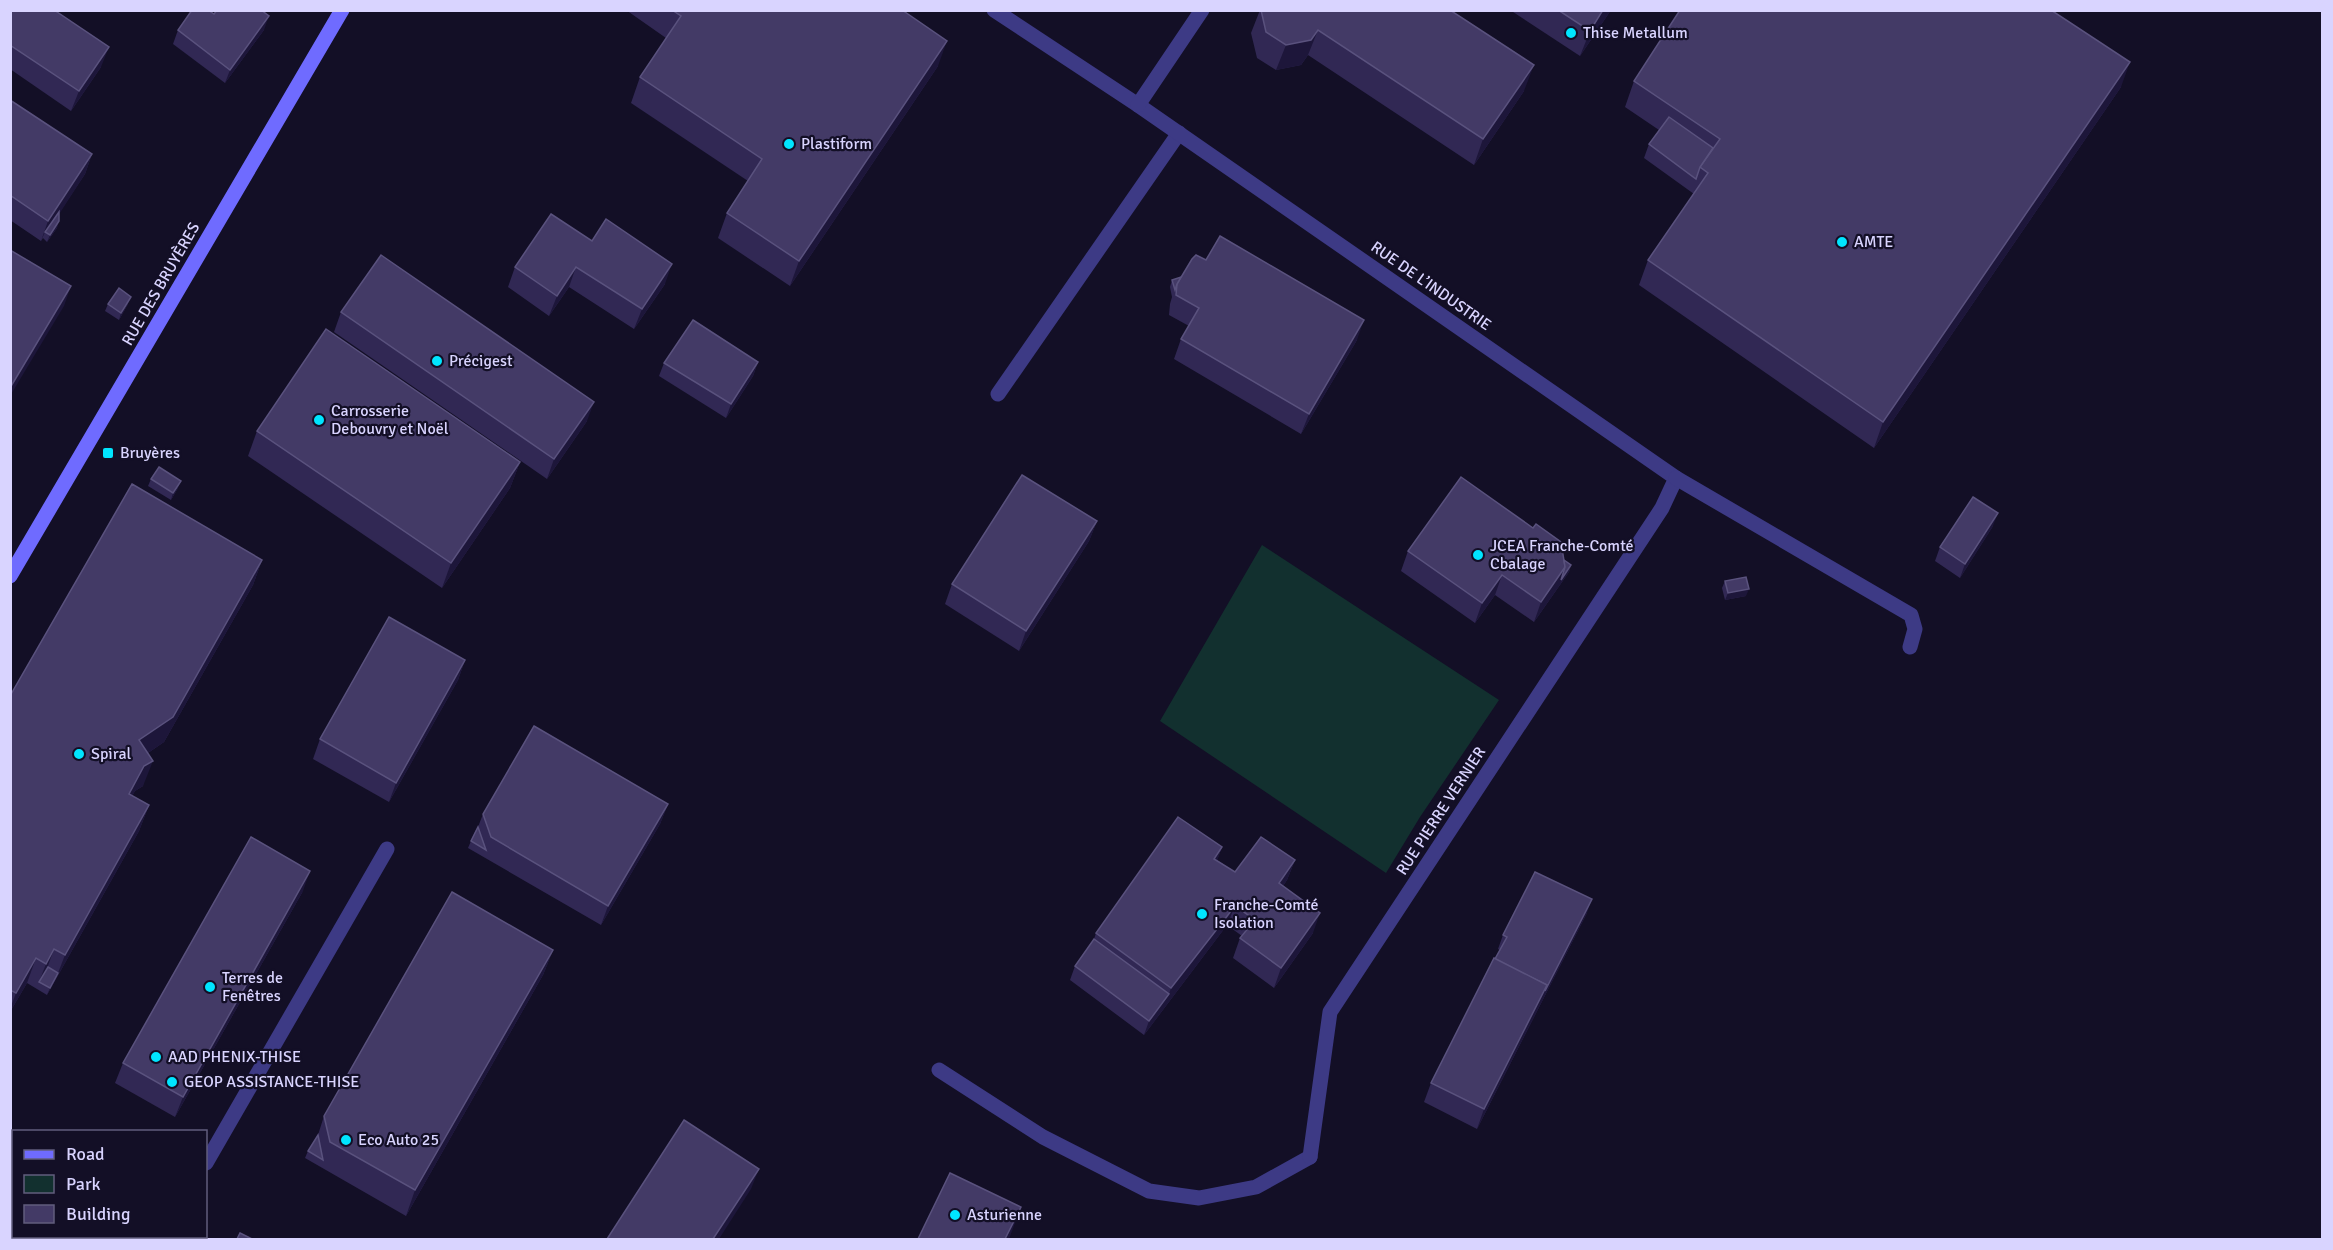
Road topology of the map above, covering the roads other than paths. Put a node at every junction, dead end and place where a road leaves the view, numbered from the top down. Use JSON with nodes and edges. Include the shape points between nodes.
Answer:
{"nodes":[{"id":1,"x":342,"y":10,"type":"edge"},
{"id":2,"x":994,"y":10,"type":"edge"},
{"id":3,"x":1202,"y":10,"type":"edge"},
{"id":4,"x":1138,"y":105,"type":"junction"},
{"id":5,"x":1179,"y":133,"type":"junction"},
{"id":6,"x":998,"y":394,"type":"dead end"},
{"id":7,"x":1676,"y":478,"type":"junction"},
{"id":8,"x":10,"y":576,"type":"edge"},
{"id":9,"x":1910,"y":647,"type":"dead end"},
{"id":10,"x":387,"y":849,"type":"dead end"},
{"id":11,"x":939,"y":1070,"type":"dead end"},
{"id":12,"x":207,"y":1161,"type":"edge"}],
"edges":[{"from":1,"to":8,"type":"street","name":"RUE DES BRUYÈRES"},
{"from":2,"to":4,"type":"street","name":"RUE DE L’INDUSTRIE"},
{"from":3,"to":4,"type":"street"},
{"from":4,"to":5,"type":"street","name":"RUE DE L’INDUSTRIE"},
{"from":5,"to":6,"type":"street"},
{"from":5,"to":7,"type":"street","name":"RUE DE L’INDUSTRIE"},
{"from":7,"to":9,"type":"street","name":"RUE DE L’INDUSTRIE","via":[[1911,615],[1915,629]]},
{"from":7,"to":11,"type":"street","name":"RUE PIERRE VERNIER","via":[[1662,508],[1330,1012],[1310,1156],[1256,1187],[1199,1198],[1149,1191],[1043,1137]]},
{"from":10,"to":12,"type":"street"}]}
